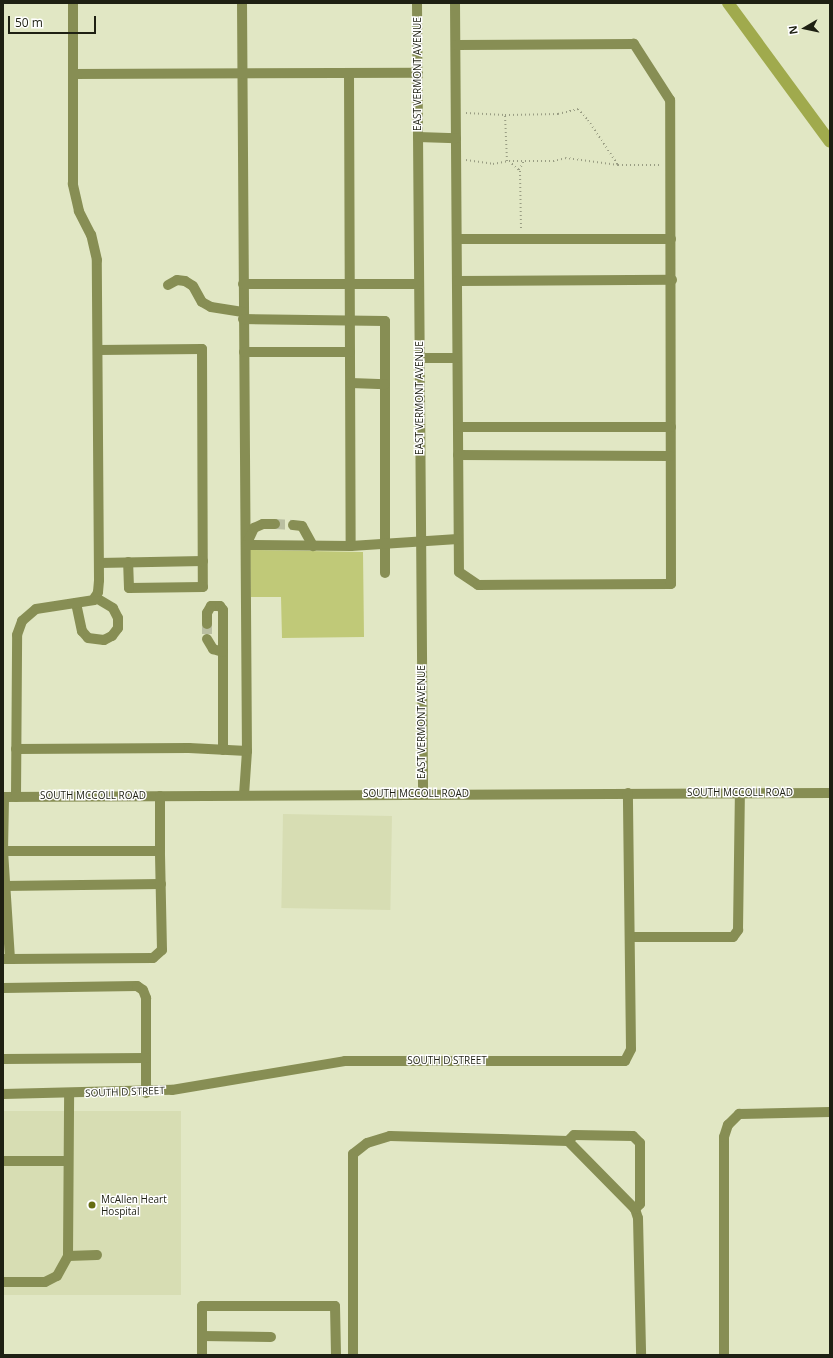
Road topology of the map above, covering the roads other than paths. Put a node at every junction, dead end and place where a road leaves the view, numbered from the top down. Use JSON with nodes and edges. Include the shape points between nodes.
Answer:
{"nodes":[{"id":1,"x":73,"y":3,"type":"edge"},
{"id":2,"x":242,"y":3,"type":"edge"},
{"id":3,"x":417,"y":3,"type":"edge"},
{"id":4,"x":455,"y":3,"type":"edge"},
{"id":5,"x":456,"y":45,"type":"junction"},
{"id":6,"x":349,"y":73,"type":"junction"},
{"id":7,"x":418,"y":73,"type":"junction"},
{"id":8,"x":73,"y":74,"type":"junction"},
{"id":9,"x":243,"y":74,"type":"junction"},
{"id":10,"x":418,"y":137,"type":"junction"},
{"id":11,"x":456,"y":138,"type":"junction"},
{"id":12,"x":457,"y":239,"type":"junction"},
{"id":13,"x":671,"y":239,"type":"junction"},
{"id":14,"x":672,"y":280,"type":"junction"},
{"id":15,"x":457,"y":281,"type":"junction"},
{"id":16,"x":351,"y":283,"type":"junction"},
{"id":17,"x":243,"y":284,"type":"junction"},
{"id":18,"x":419,"y":284,"type":"junction"},
{"id":19,"x":168,"y":285,"type":"dead end"},
{"id":20,"x":243,"y":315,"type":"junction"},
{"id":21,"x":350,"y":320,"type":"junction"},
{"id":22,"x":98,"y":350,"type":"junction"},
{"id":23,"x":244,"y":352,"type":"junction"},
{"id":24,"x":350,"y":352,"type":"junction"},
{"id":25,"x":420,"y":358,"type":"junction"},
{"id":26,"x":457,"y":358,"type":"junction"},
{"id":27,"x":351,"y":383,"type":"junction"},
{"id":28,"x":385,"y":384,"type":"junction"},
{"id":29,"x":459,"y":427,"type":"junction"},
{"id":30,"x":671,"y":427,"type":"junction"},
{"id":31,"x":458,"y":455,"type":"junction"},
{"id":32,"x":670,"y":456,"type":"junction"},
{"id":33,"x":275,"y":524,"type":"tunnel mouth"},
{"id":34,"x":294,"y":525,"type":"tunnel mouth"},
{"id":35,"x":458,"y":539,"type":"junction"},
{"id":36,"x":421,"y":542,"type":"junction"},
{"id":37,"x":386,"y":544,"type":"junction"},
{"id":38,"x":246,"y":545,"type":"junction"},
{"id":39,"x":314,"y":546,"type":"junction"},
{"id":40,"x":351,"y":546,"type":"junction"},
{"id":41,"x":203,"y":561,"type":"junction"},
{"id":42,"x":128,"y":562,"type":"junction"},
{"id":43,"x":99,"y":563,"type":"junction"},
{"id":44,"x":385,"y":573,"type":"dead end"},
{"id":45,"x":95,"y":597,"type":"junction"},
{"id":46,"x":76,"y":603,"type":"junction"},
{"id":47,"x":207,"y":624,"type":"tunnel mouth"},
{"id":48,"x":207,"y":639,"type":"dead end"},
{"id":49,"x":224,"y":652,"type":"junction"},
{"id":50,"x":16,"y":749,"type":"junction"},
{"id":51,"x":223,"y":750,"type":"junction"},
{"id":52,"x":247,"y":751,"type":"junction"},
{"id":53,"x":423,"y":793,"type":"junction"},
{"id":54,"x":628,"y":793,"type":"junction"},
{"id":55,"x":740,"y":793,"type":"junction"},
{"id":56,"x":830,"y":793,"type":"edge"},
{"id":57,"x":244,"y":795,"type":"junction"},
{"id":58,"x":160,"y":796,"type":"junction"},
{"id":59,"x":4,"y":797,"type":"edge"},
{"id":60,"x":16,"y":797,"type":"junction"},
{"id":61,"x":3,"y":851,"type":"edge"},
{"id":62,"x":160,"y":851,"type":"junction"},
{"id":63,"x":161,"y":884,"type":"junction"},
{"id":64,"x":5,"y":886,"type":"edge"},
{"id":65,"x":630,"y":937,"type":"junction"},
{"id":66,"x":7,"y":959,"type":"edge"},
{"id":67,"x":3,"y":988,"type":"edge"},
{"id":68,"x":146,"y":1058,"type":"junction"},
{"id":69,"x":3,"y":1059,"type":"edge"},
{"id":70,"x":146,"y":1093,"type":"junction"},
{"id":71,"x":3,"y":1094,"type":"edge"},
{"id":72,"x":69,"y":1094,"type":"junction"},
{"id":73,"x":830,"y":1112,"type":"edge"},
{"id":74,"x":568,"y":1141,"type":"junction"},
{"id":75,"x":3,"y":1161,"type":"edge"},
{"id":76,"x":68,"y":1161,"type":"junction"},
{"id":77,"x":635,"y":1209,"type":"junction"},
{"id":78,"x":68,"y":1256,"type":"junction"},
{"id":79,"x":97,"y":1256,"type":"dead end"},
{"id":80,"x":3,"y":1282,"type":"edge"},
{"id":81,"x":202,"y":1336,"type":"junction"},
{"id":82,"x":271,"y":1337,"type":"dead end"},
{"id":83,"x":202,"y":1355,"type":"edge"},
{"id":84,"x":336,"y":1355,"type":"edge"},
{"id":85,"x":353,"y":1355,"type":"edge"},
{"id":86,"x":641,"y":1355,"type":"edge"},
{"id":87,"x":724,"y":1355,"type":"edge"}],
"edges":[{"from":1,"to":8,"type":"street"},
{"from":2,"to":9,"type":"street"},
{"from":3,"to":7,"type":"street","name":"EAST VERMONT AVENUE"},
{"from":4,"to":5,"type":"street"},
{"from":5,"to":11,"type":"street"},
{"from":5,"to":13,"type":"street","via":[[634,44],[670,100]]},
{"from":6,"to":7,"type":"street"},
{"from":6,"to":9,"type":"street"},
{"from":6,"to":16,"type":"street"},
{"from":7,"to":10,"type":"street","name":"EAST VERMONT AVENUE"},
{"from":8,"to":9,"type":"street"},
{"from":8,"to":22,"type":"street","via":[[73,184],[78,212],[91,235],[98,260]]},
{"from":9,"to":17,"type":"street"},
{"from":10,"to":11,"type":"street"},
{"from":10,"to":18,"type":"street","name":"EAST VERMONT AVENUE"},
{"from":11,"to":12,"type":"street"},
{"from":12,"to":13,"type":"street"},
{"from":12,"to":15,"type":"street"},
{"from":13,"to":14,"type":"street"},
{"from":14,"to":15,"type":"street"},
{"from":14,"to":30,"type":"street"},
{"from":15,"to":26,"type":"street"},
{"from":16,"to":17,"type":"street"},
{"from":16,"to":18,"type":"street"},
{"from":16,"to":21,"type":"street"},
{"from":17,"to":20,"type":"street"},
{"from":18,"to":25,"type":"street","name":"EAST VERMONT AVENUE"},
{"from":19,"to":20,"type":"street","via":[[178,280],[185,281],[192,286],[202,302],[211,307]]},
{"from":20,"to":21,"type":"street"},
{"from":20,"to":23,"type":"street"},
{"from":21,"to":24,"type":"street"},
{"from":21,"to":28,"type":"street","via":[[385,321]]},
{"from":22,"to":41,"type":"street","via":[[202,349]]},
{"from":22,"to":43,"type":"street"},
{"from":23,"to":24,"type":"street"},
{"from":23,"to":38,"type":"street"},
{"from":24,"to":27,"type":"street"},
{"from":25,"to":26,"type":"street"},
{"from":25,"to":36,"type":"street","name":"EAST VERMONT AVENUE"},
{"from":26,"to":29,"type":"street"},
{"from":27,"to":28,"type":"street"},
{"from":27,"to":40,"type":"street"},
{"from":28,"to":37,"type":"street"},
{"from":29,"to":30,"type":"street"},
{"from":29,"to":31,"type":"street"},
{"from":30,"to":32,"type":"street"},
{"from":31,"to":32,"type":"street"},
{"from":31,"to":35,"type":"street"},
{"from":32,"to":35,"type":"street","via":[[671,584],[478,584],[459,572]]},
{"from":33,"to":38,"type":"street","via":[[263,524],[254,528]]},
{"from":34,"to":39,"type":"street","via":[[302,526]]},
{"from":35,"to":36,"type":"street"},
{"from":36,"to":37,"type":"street"},
{"from":36,"to":53,"type":"street","name":"EAST VERMONT AVENUE"},
{"from":37,"to":40,"type":"street"},
{"from":37,"to":44,"type":"street"},
{"from":38,"to":39,"type":"street"},
{"from":38,"to":52,"type":"street"},
{"from":39,"to":40,"type":"street"},
{"from":41,"to":42,"type":"street"},
{"from":41,"to":42,"type":"street","via":[[203,587],[129,588]]},
{"from":42,"to":43,"type":"street"},
{"from":43,"to":45,"type":"street","via":[[98,592]]},
{"from":45,"to":46,"type":"street","via":[[94,600]]},
{"from":45,"to":46,"type":"street","via":[[113,608],[118,618],[118,628],[112,636],[104,640],[88,638],[82,632]]},
{"from":46,"to":50,"type":"street","via":[[36,608],[22,621],[17,636]]},
{"from":47,"to":49,"type":"street","via":[[207,613],[212,606],[220,606],[223,610]]},
{"from":48,"to":49,"type":"street","via":[[213,649]]},
{"from":49,"to":51,"type":"street"},
{"from":50,"to":51,"type":"street"},
{"from":50,"to":60,"type":"street"},
{"from":51,"to":52,"type":"street"},
{"from":52,"to":57,"type":"street"},
{"from":53,"to":54,"type":"street","name":"SOUTH MCCOLL ROAD"},
{"from":53,"to":57,"type":"street","name":"SOUTH MCCOLL ROAD"},
{"from":54,"to":55,"type":"street","name":"SOUTH MCCOLL ROAD"},
{"from":54,"to":65,"type":"street","name":"SOUTH D STREET"},
{"from":55,"to":56,"type":"street","name":"SOUTH MCCOLL ROAD"},
{"from":55,"to":65,"type":"street","via":[[738,930],[733,937]]},
{"from":57,"to":58,"type":"street","name":"SOUTH MCCOLL ROAD"},
{"from":58,"to":60,"type":"street","name":"SOUTH MCCOLL ROAD"},
{"from":58,"to":62,"type":"street"},
{"from":59,"to":60,"type":"street","name":"SOUTH MCCOLL ROAD"},
{"from":59,"to":61,"type":"street"},
{"from":61,"to":62,"type":"street"},
{"from":61,"to":64,"type":"street"},
{"from":62,"to":63,"type":"street"},
{"from":63,"to":64,"type":"street"},
{"from":63,"to":66,"type":"street","via":[[162,950],[153,958]]},
{"from":64,"to":66,"type":"street"},
{"from":65,"to":70,"type":"street","name":"SOUTH D STREET","via":[[631,1048],[625,1060],[345,1061]]},
{"from":67,"to":68,"type":"street","via":[[138,986],[146,998]]},
{"from":68,"to":69,"type":"street"},
{"from":68,"to":70,"type":"street"},
{"from":70,"to":72,"type":"street","name":"SOUTH D STREET"},
{"from":71,"to":72,"type":"street","name":"SOUTH D STREET"},
{"from":72,"to":76,"type":"street"},
{"from":73,"to":87,"type":"street","via":[[739,1114],[728,1125],[724,1137]]},
{"from":74,"to":77,"type":"street"},
{"from":74,"to":77,"type":"street","via":[[574,1135],[633,1136],[640,1143],[640,1204]]},
{"from":74,"to":85,"type":"street","via":[[390,1136],[367,1143],[353,1154]]},
{"from":75,"to":76,"type":"street"},
{"from":76,"to":78,"type":"street"},
{"from":77,"to":86,"type":"street","via":[[638,1218]]},
{"from":78,"to":79,"type":"street"},
{"from":78,"to":80,"type":"street","via":[[57,1276],[45,1282]]},
{"from":81,"to":82,"type":"street"},
{"from":81,"to":83,"type":"street"},
{"from":81,"to":84,"type":"street","via":[[202,1306],[336,1306]]}]}
